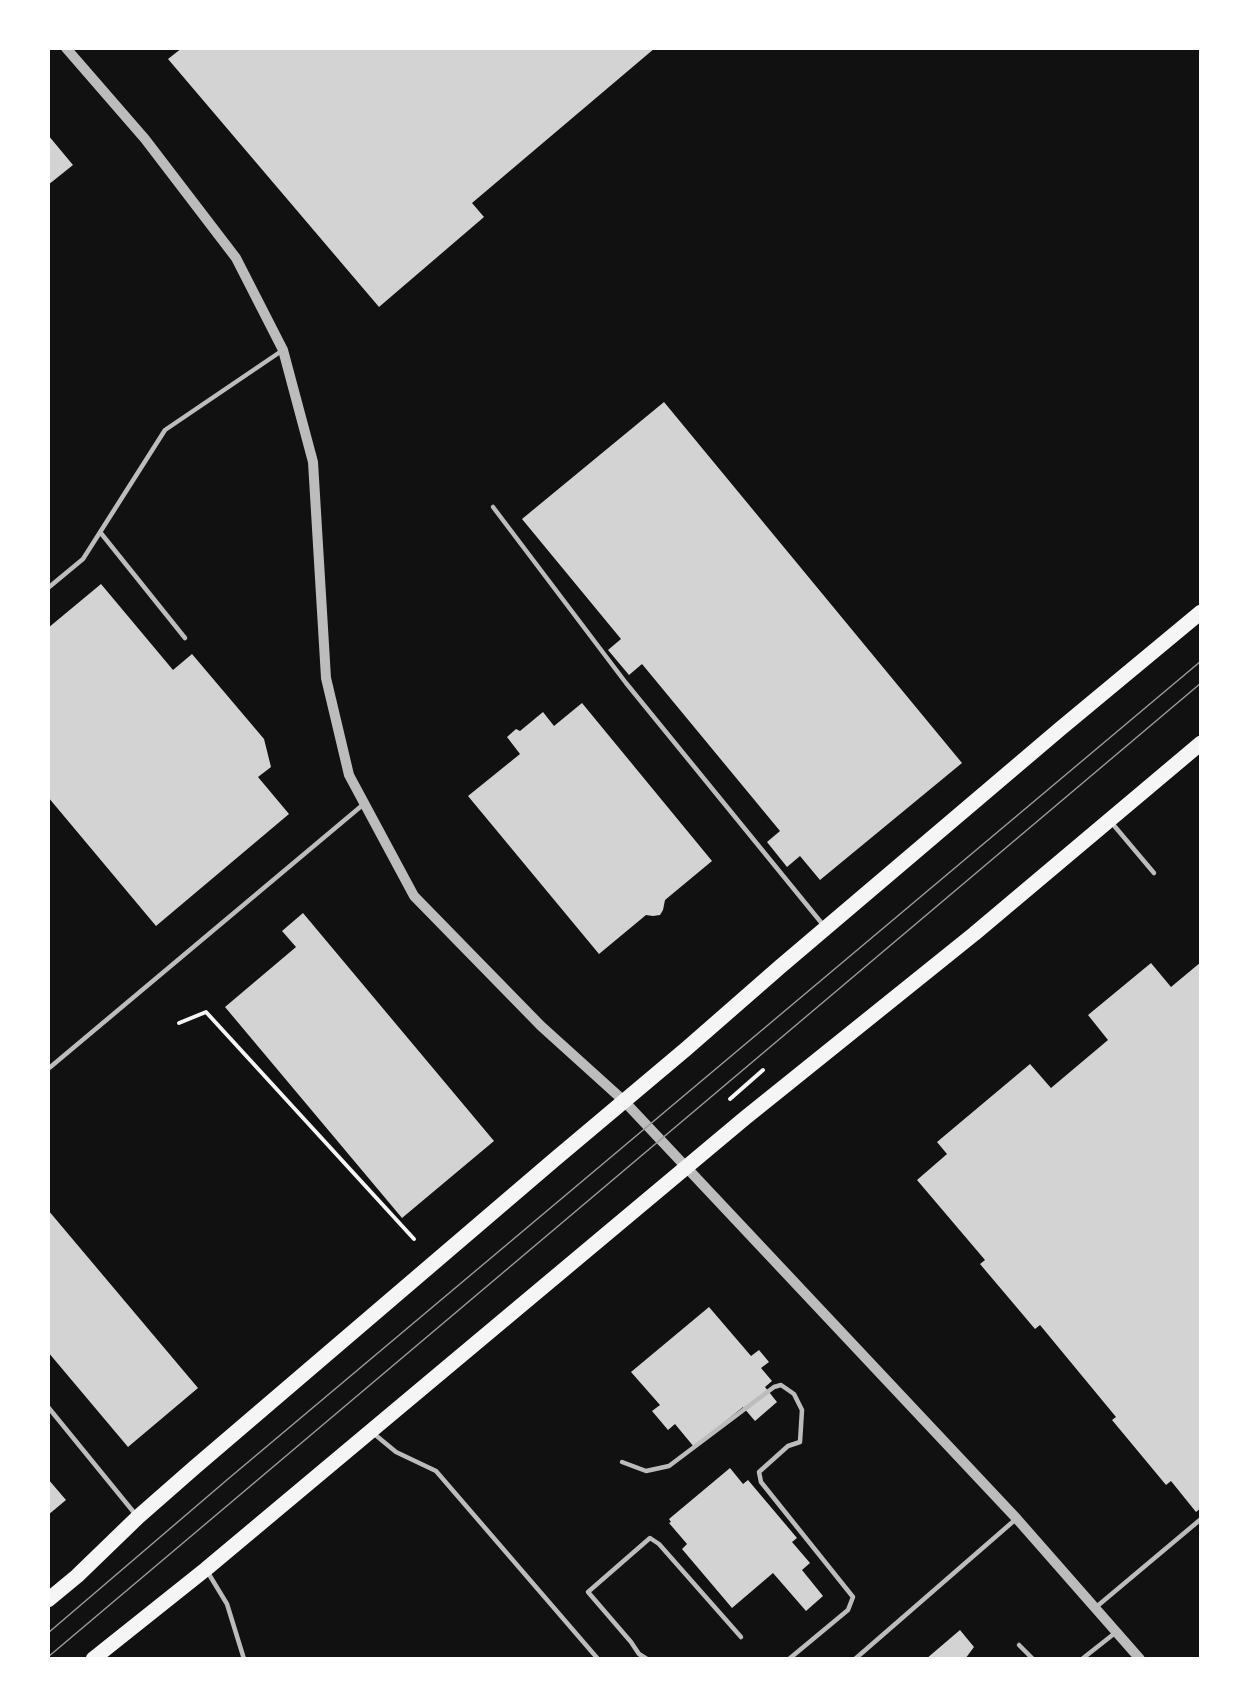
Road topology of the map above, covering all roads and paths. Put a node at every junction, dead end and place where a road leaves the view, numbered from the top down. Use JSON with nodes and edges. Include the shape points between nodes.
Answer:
{"nodes":[{"id":1,"x":66,"y":48,"type":"edge"},
{"id":2,"x":283,"y":350,"type":"junction"},
{"id":3,"x":493,"y":507,"type":"dead end"},
{"id":4,"x":100,"y":532,"type":"junction"},
{"id":5,"x":48,"y":588,"type":"edge"},
{"id":6,"x":1201,"y":612,"type":"edge"},
{"id":7,"x":185,"y":638,"type":"dead end"},
{"id":8,"x":1201,"y":743,"type":"edge"},
{"id":9,"x":364,"y":804,"type":"junction"},
{"id":10,"x":1109,"y":820,"type":"junction"},
{"id":11,"x":1154,"y":873,"type":"dead end"},
{"id":12,"x":826,"y":928,"type":"junction"},
{"id":13,"x":179,"y":1023,"type":"dead end"},
{"id":14,"x":48,"y":1069,"type":"edge"},
{"id":15,"x":763,"y":1070,"type":"dead end"},
{"id":16,"x":729,"y":1100,"type":"dead end"},
{"id":17,"x":624,"y":1101,"type":"junction"},
{"id":18,"x":687,"y":1168,"type":"junction"},
{"id":19,"x":414,"y":1239,"type":"dead end"},
{"id":20,"x":48,"y":1407,"type":"edge"},
{"id":21,"x":370,"y":1431,"type":"junction"},
{"id":22,"x":622,"y":1462,"type":"dead end"},
{"id":23,"x":138,"y":1517,"type":"junction"},
{"id":24,"x":1017,"y":1519,"type":"junction"},
{"id":25,"x":1201,"y":1519,"type":"edge"},
{"id":26,"x":206,"y":1569,"type":"junction"},
{"id":27,"x":48,"y":1600,"type":"edge"},
{"id":28,"x":1095,"y":1608,"type":"junction"},
{"id":29,"x":1116,"y":1632,"type":"junction"},
{"id":30,"x":741,"y":1637,"type":"dead end"},
{"id":31,"x":1019,"y":1645,"type":"dead end"},
{"id":32,"x":93,"y":1659,"type":"edge"},
{"id":33,"x":244,"y":1659,"type":"edge"},
{"id":34,"x":597,"y":1659,"type":"edge"},
{"id":35,"x":646,"y":1659,"type":"edge"},
{"id":36,"x":789,"y":1659,"type":"edge"},
{"id":37,"x":855,"y":1659,"type":"edge"},
{"id":38,"x":1033,"y":1659,"type":"edge"},
{"id":39,"x":1082,"y":1659,"type":"edge"},
{"id":40,"x":1140,"y":1659,"type":"edge"}],
"edges":[{"from":1,"to":2,"type":"street","via":[[145,139],[236,258]]},
{"from":2,"to":4,"type":"lane","via":[[165,430]]},
{"from":2,"to":9,"type":"street","via":[[313,462],[326,678],[349,775]]},
{"from":3,"to":12,"type":"lane","via":[[626,683]]},
{"from":4,"to":5,"type":"lane","via":[[83,559]]},
{"from":4,"to":7,"type":"lane"},
{"from":6,"to":12,"type":"main road"},
{"from":8,"to":10,"type":"main road"},
{"from":9,"to":14,"type":"lane"},
{"from":9,"to":17,"type":"street","via":[[414,896],[541,1026]]},
{"from":10,"to":11,"type":"lane"},
{"from":10,"to":18,"type":"main road"},
{"from":12,"to":17,"type":"main road"},
{"from":13,"to":19,"type":"path","via":[[206,1012]]},
{"from":15,"to":16,"type":"path"},
{"from":17,"to":18,"type":"street"},
{"from":17,"to":23,"type":"main road"},
{"from":18,"to":21,"type":"main road"},
{"from":18,"to":24,"type":"street"},
{"from":20,"to":23,"type":"lane"},
{"from":21,"to":26,"type":"main road"},
{"from":21,"to":34,"type":"lane","via":[[396,1452],[435,1471]]},
{"from":22,"to":36,"type":"lane","via":[[646,1471],[669,1466],[774,1387],[781,1385],[795,1394],[802,1410],[800,1442],[788,1446],[759,1472],[761,1482],[853,1597],[848,1610]]},
{"from":23,"to":27,"type":"main road"},
{"from":24,"to":28,"type":"street"},
{"from":24,"to":37,"type":"lane"},
{"from":25,"to":28,"type":"lane"},
{"from":26,"to":32,"type":"main road"},
{"from":26,"to":33,"type":"lane","via":[[227,1604]]},
{"from":28,"to":29,"type":"street"},
{"from":29,"to":39,"type":"lane"},
{"from":29,"to":40,"type":"street"},
{"from":30,"to":35,"type":"lane","via":[[650,1538],[588,1592]]},
{"from":31,"to":38,"type":"lane"}]}
